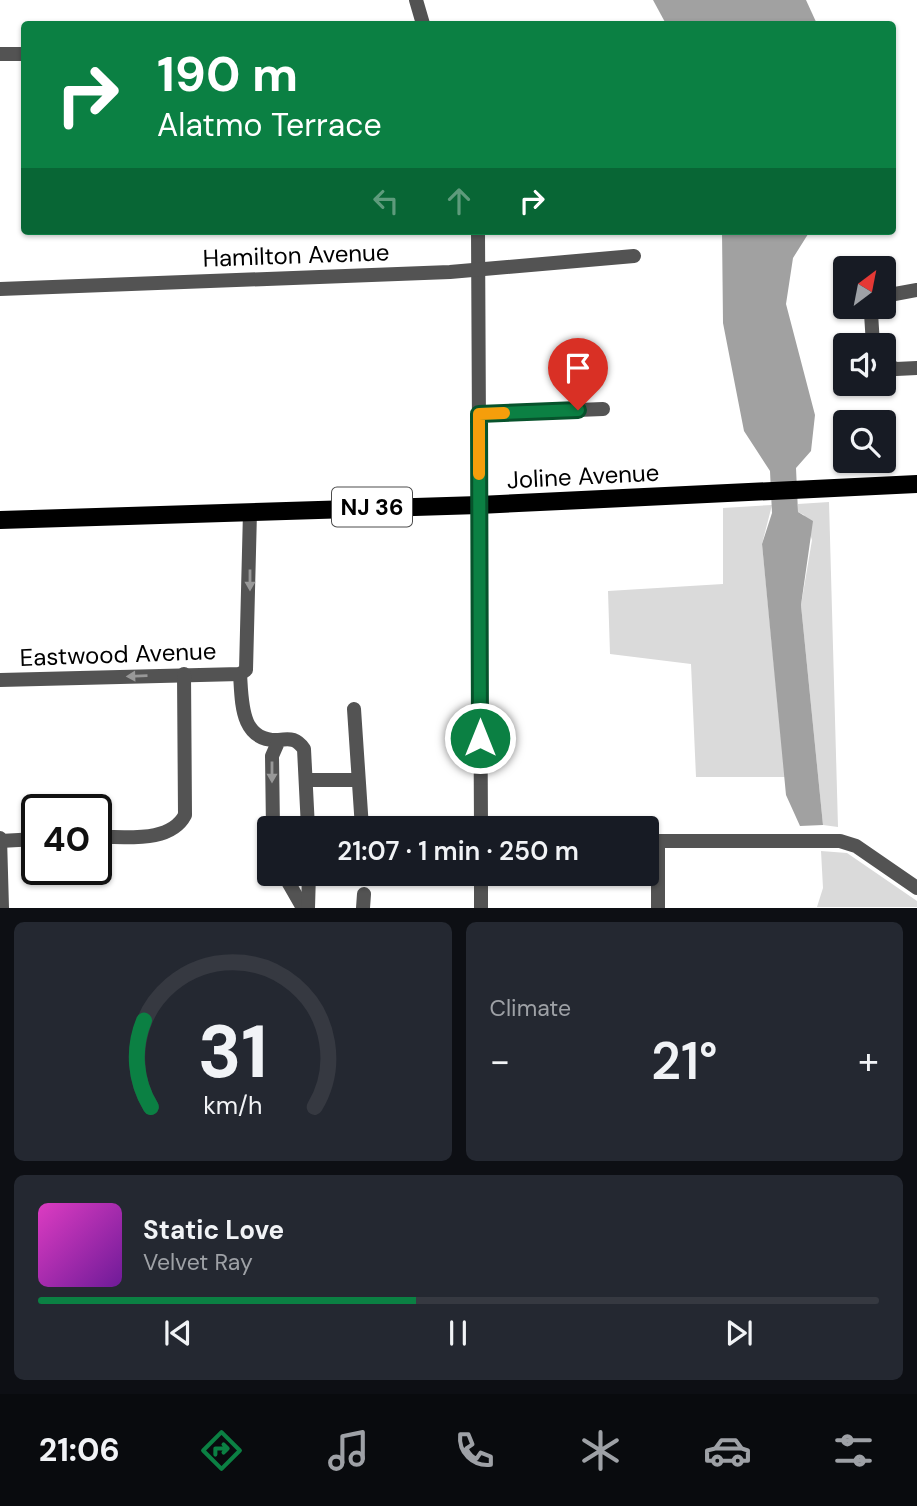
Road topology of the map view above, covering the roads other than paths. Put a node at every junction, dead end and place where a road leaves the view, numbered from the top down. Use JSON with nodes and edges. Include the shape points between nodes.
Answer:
{"nodes":[{"id":1,"x":416,"y":0,"type":"edge"},
{"id":2,"x":423,"y":21,"type":"edge"},
{"id":3,"x":0,"y":54,"type":"edge"},
{"id":4,"x":21,"y":54,"type":"edge"},
{"id":5,"x":478,"y":235,"type":"edge"},
{"id":6,"x":634,"y":256,"type":"dead end"},
{"id":7,"x":479,"y":269,"type":"junction"},
{"id":8,"x":0,"y":289,"type":"edge"},
{"id":9,"x":917,"y":290,"type":"edge"},
{"id":10,"x":896,"y":294,"type":"edge"},
{"id":11,"x":917,"y":368,"type":"edge"},
{"id":12,"x":896,"y":369,"type":"edge"},
{"id":13,"x":603,"y":409,"type":"dead end"},
{"id":14,"x":479,"y":414,"type":"junction"},
{"id":15,"x":917,"y":484,"type":"edge"},
{"id":16,"x":479,"y":505,"type":"junction"},
{"id":17,"x":250,"y":512,"type":"junction"},
{"id":18,"x":0,"y":520,"type":"edge"},
{"id":19,"x":184,"y":674,"type":"junction"},
{"id":20,"x":240,"y":674,"type":"junction"},
{"id":21,"x":0,"y":681,"type":"edge"},
{"id":22,"x":354,"y":709,"type":"dead end"},
{"id":23,"x":279,"y":740,"type":"junction"},
{"id":24,"x":306,"y":780,"type":"junction"},
{"id":25,"x":358,"y":780,"type":"junction"},
{"id":26,"x":273,"y":816,"type":"edge"},
{"id":27,"x":308,"y":816,"type":"edge"},
{"id":28,"x":361,"y":816,"type":"edge"},
{"id":29,"x":481,"y":816,"type":"edge"},
{"id":30,"x":112,"y":836,"type":"edge"},
{"id":31,"x":21,"y":839,"type":"edge"},
{"id":32,"x":0,"y":840,"type":"edge"},
{"id":33,"x":659,"y":841,"type":"edge"},
{"id":34,"x":290,"y":886,"type":"edge"},
{"id":35,"x":309,"y":886,"type":"edge"},
{"id":36,"x":481,"y":886,"type":"edge"},
{"id":37,"x":656,"y":886,"type":"edge"},
{"id":38,"x":917,"y":888,"type":"edge"},
{"id":39,"x":2,"y":908,"type":"edge"},
{"id":40,"x":303,"y":908,"type":"edge"},
{"id":41,"x":308,"y":908,"type":"edge"},
{"id":42,"x":481,"y":908,"type":"edge"},
{"id":43,"x":658,"y":908,"type":"edge"}],
"edges":[{"from":1,"to":2,"type":"street"},
{"from":3,"to":4,"type":"street"},
{"from":5,"to":7,"type":"street"},
{"from":6,"to":7,"type":"street","name":"Hamilton Avenue"},
{"from":7,"to":8,"type":"street","name":"Hamilton Avenue"},
{"from":7,"to":14,"type":"street"},
{"from":9,"to":10,"type":"street"},
{"from":11,"to":12,"type":"street"},
{"from":13,"to":14,"type":"street"},
{"from":14,"to":16,"type":"street"},
{"from":15,"to":16,"type":"main road","name":"Joline Avenue","number":"NJ 36"},
{"from":16,"to":17,"type":"main road","name":"Joline Avenue","number":"NJ 36"},
{"from":16,"to":29,"type":"street"},
{"from":17,"to":18,"type":"main road","name":"Joline Avenue","number":"NJ 36"},
{"from":17,"to":20,"type":"street","name":"Eastwood Avenue","one_way":true,"via":[[248,664]]},
{"from":19,"to":20,"type":"street","name":"Eastwood Avenue"},
{"from":19,"to":21,"type":"street","name":"Eastwood Avenue","one_way":true},
{"from":19,"to":30,"type":"street","via":[[184,815],[174,830]]},
{"from":20,"to":23,"type":"street","via":[[248,726],[259,736]]},
{"from":22,"to":25,"type":"street"},
{"from":23,"to":24,"type":"street","via":[[299,741],[304,749]]},
{"from":23,"to":26,"type":"street","one_way":true,"via":[[272,756]]},
{"from":24,"to":25,"type":"street"},
{"from":24,"to":27,"type":"street"},
{"from":25,"to":28,"type":"street"},
{"from":31,"to":32,"type":"street"},
{"from":32,"to":39,"type":"street"},
{"from":33,"to":38,"type":"street","via":[[840,841],[856,846]]},
{"from":34,"to":40,"type":"street"},
{"from":35,"to":41,"type":"street"},
{"from":36,"to":42,"type":"street"},
{"from":37,"to":43,"type":"street"}]}
